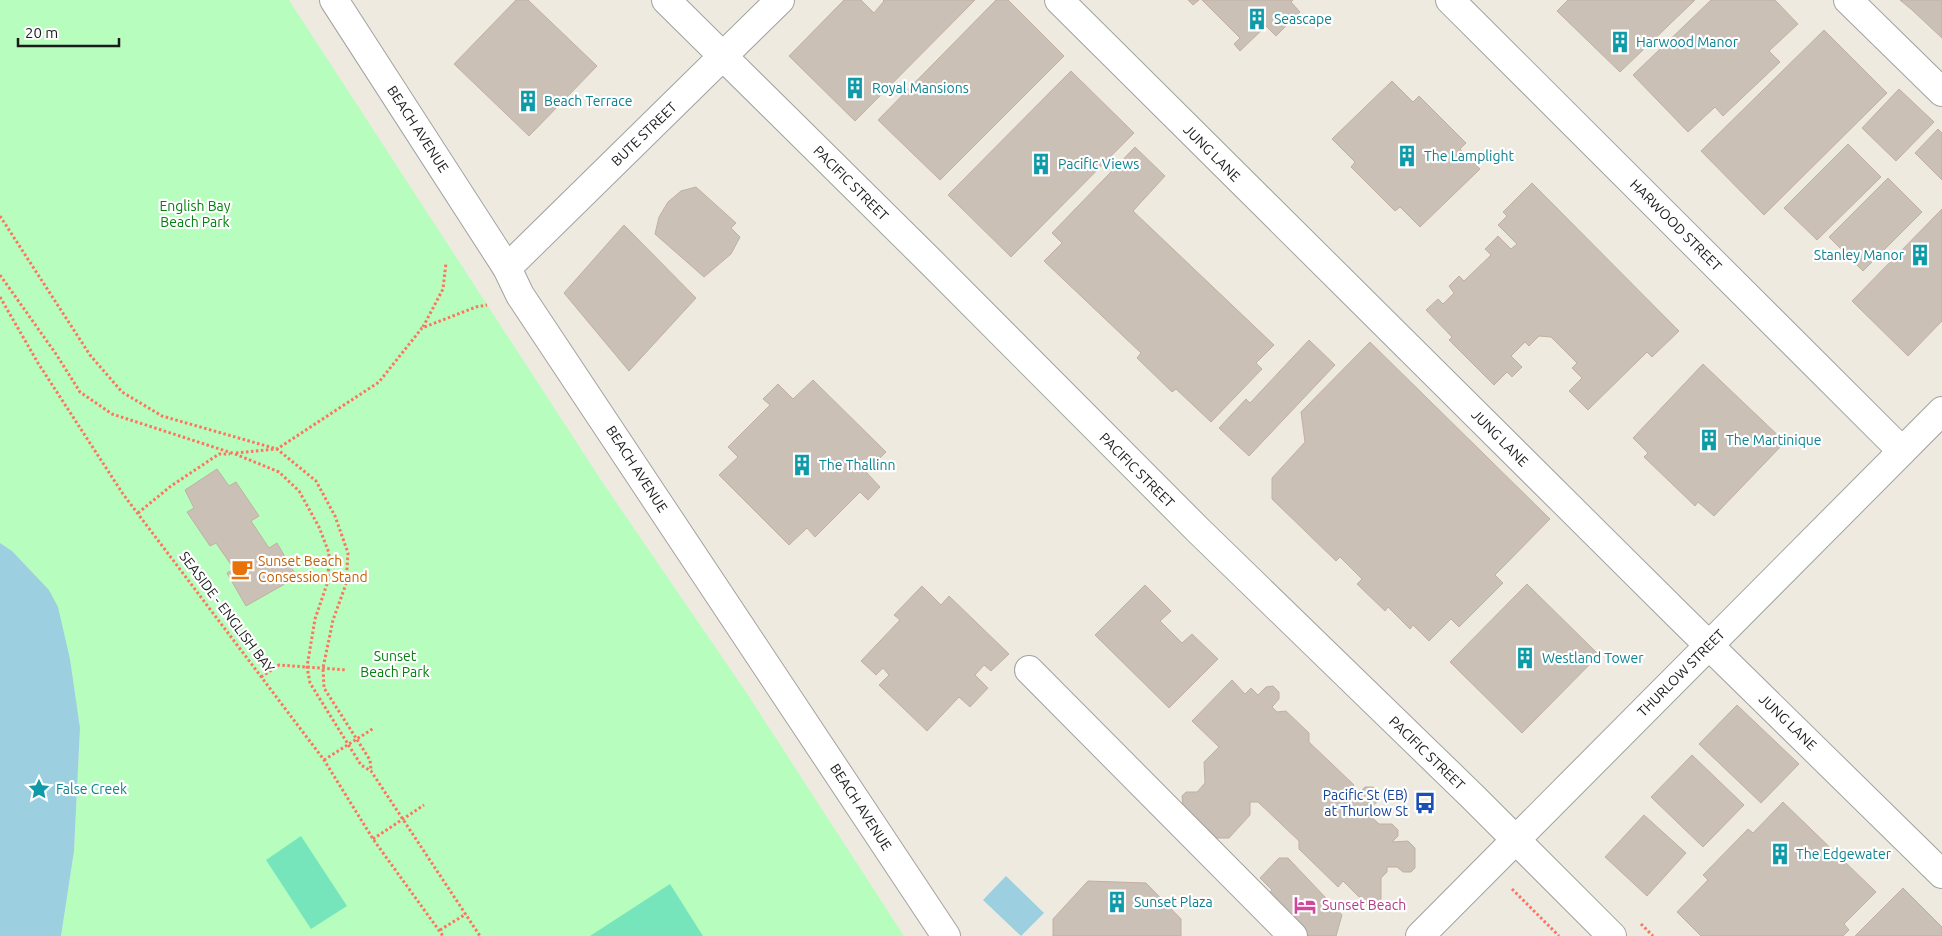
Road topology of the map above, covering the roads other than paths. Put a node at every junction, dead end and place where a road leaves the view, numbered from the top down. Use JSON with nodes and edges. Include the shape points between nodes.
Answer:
{"nodes":[{"id":1,"x":334,"y":0,"type":"edge"},
{"id":2,"x":666,"y":0,"type":"edge"},
{"id":3,"x":780,"y":0,"type":"edge"},
{"id":4,"x":1059,"y":0,"type":"edge"},
{"id":5,"x":1450,"y":0,"type":"edge"},
{"id":6,"x":1848,"y":0,"type":"edge"},
{"id":7,"x":723,"y":57,"type":"junction"},
{"id":8,"x":1942,"y":92,"type":"edge"},
{"id":9,"x":507,"y":268,"type":"junction"},
{"id":10,"x":1942,"y":411,"type":"edge"},
{"id":11,"x":1902,"y":451,"type":"junction"},
{"id":12,"x":1708,"y":645,"type":"junction"},
{"id":13,"x":1029,"y":670,"type":"dead end"},
{"id":14,"x":1516,"y":840,"type":"junction"},
{"id":15,"x":1942,"y":874,"type":"edge"},
{"id":16,"x":946,"y":936,"type":"edge"},
{"id":17,"x":1293,"y":936,"type":"edge"},
{"id":18,"x":1420,"y":936,"type":"edge"},
{"id":19,"x":1612,"y":936,"type":"edge"}],
"edges":[{"from":1,"to":9,"type":"street","name":"BEACH AVENUE"},
{"from":2,"to":7,"type":"street","name":"PACIFIC STREET"},
{"from":3,"to":7,"type":"street","name":"BUTE STREET"},
{"from":4,"to":12,"type":"street","name":"JUNG LANE"},
{"from":5,"to":11,"type":"street","name":"HARWOOD STREET"},
{"from":6,"to":8,"type":"street"},
{"from":7,"to":9,"type":"street","name":"BUTE STREET"},
{"from":7,"to":14,"type":"street","name":"PACIFIC STREET","via":[[1198,531]]},
{"from":9,"to":16,"type":"street","name":"BEACH AVENUE","via":[[520,295]]},
{"from":10,"to":11,"type":"street","name":"THURLOW STREET"},
{"from":11,"to":12,"type":"street","name":"THURLOW STREET"},
{"from":12,"to":14,"type":"street","name":"THURLOW STREET"},
{"from":12,"to":15,"type":"street","name":"JUNG LANE"},
{"from":13,"to":17,"type":"street"},
{"from":14,"to":18,"type":"street","name":"THURLOW STREET"},
{"from":14,"to":19,"type":"street","name":"PACIFIC STREET"}]}
